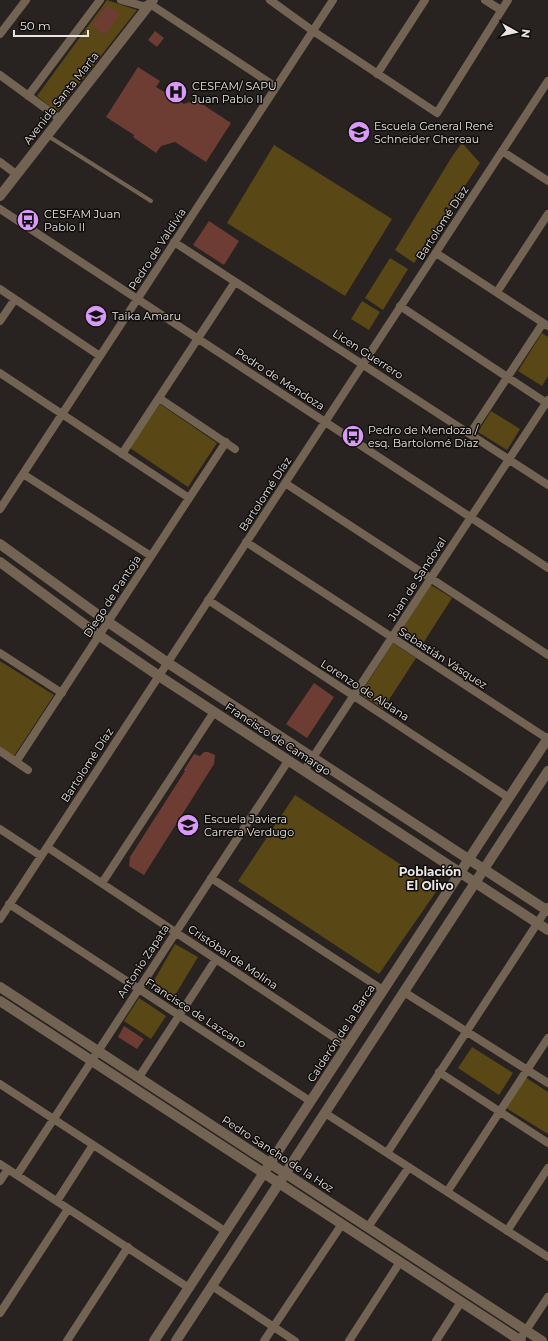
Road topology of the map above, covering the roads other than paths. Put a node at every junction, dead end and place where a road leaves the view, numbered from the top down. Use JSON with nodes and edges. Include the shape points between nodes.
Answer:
{"nodes":[{"id":1,"x":26,"y":0,"type":"edge"},
{"id":2,"x":100,"y":0,"type":"edge"},
{"id":3,"x":121,"y":0,"type":"edge"},
{"id":4,"x":270,"y":0,"type":"edge"},
{"id":5,"x":333,"y":0,"type":"edge"},
{"id":6,"x":425,"y":0,"type":"edge"},
{"id":7,"x":485,"y":0,"type":"edge"},
{"id":8,"x":508,"y":0,"type":"edge"},
{"id":9,"x":152,"y":2,"type":"edge"},
{"id":10,"x":501,"y":10,"type":"junction"},
{"id":11,"x":313,"y":31,"type":"junction"},
{"id":12,"x":0,"y":34,"type":"edge"},
{"id":13,"x":377,"y":74,"type":"junction"},
{"id":14,"x":0,"y":75,"type":"edge"},
{"id":15,"x":548,"y":81,"type":"edge"},
{"id":16,"x":276,"y":87,"type":"junction"},
{"id":17,"x":28,"y":96,"type":"junction"},
{"id":18,"x":60,"y":119,"type":"junction"},
{"id":19,"x":47,"y":136,"type":"junction"},
{"id":20,"x":502,"y":151,"type":"junction"},
{"id":21,"x":0,"y":162,"type":"edge"},
{"id":22,"x":16,"y":174,"type":"junction"},
{"id":23,"x":548,"y":181,"type":"edge"},
{"id":24,"x":0,"y":196,"type":"edge"},
{"id":25,"x":150,"y":201,"type":"dead end"},
{"id":26,"x":0,"y":208,"type":"edge"},
{"id":27,"x":548,"y":214,"type":"edge"},
{"id":28,"x":174,"y":242,"type":"junction"},
{"id":29,"x":436,"y":252,"type":"junction"},
{"id":30,"x":235,"y":282,"type":"junction"},
{"id":31,"x":0,"y":289,"type":"edge"},
{"id":32,"x":497,"y":292,"type":"junction"},
{"id":33,"x":15,"y":298,"type":"junction"},
{"id":34,"x":138,"y":299,"type":"junction"},
{"id":35,"x":400,"y":306,"type":"junction"},
{"id":36,"x":0,"y":321,"type":"edge"},
{"id":37,"x":546,"y":324,"type":"edge"},
{"id":38,"x":198,"y":338,"type":"junction"},
{"id":39,"x":100,"y":356,"type":"junction"},
{"id":40,"x":363,"y":364,"type":"junction"},
{"id":41,"x":0,"y":374,"type":"edge"},
{"id":42,"x":507,"y":377,"type":"junction"},
{"id":43,"x":159,"y":398,"type":"junction"},
{"id":44,"x":547,"y":402,"type":"edge"},
{"id":45,"x":62,"y":414,"type":"junction"},
{"id":46,"x":325,"y":422,"type":"junction"},
{"id":47,"x":470,"y":434,"type":"junction"},
{"id":48,"x":226,"y":442,"type":"junction"},
{"id":49,"x":235,"y":449,"type":"dead end"},
{"id":50,"x":122,"y":454,"type":"junction"},
{"id":51,"x":509,"y":460,"type":"junction"},
{"id":52,"x":24,"y":474,"type":"junction"},
{"id":53,"x":285,"y":483,"type":"junction"},
{"id":54,"x":548,"y":485,"type":"edge"},
{"id":55,"x":189,"y":498,"type":"junction"},
{"id":56,"x":0,"y":510,"type":"edge"},
{"id":57,"x":471,"y":517,"type":"junction"},
{"id":58,"x":246,"y":542,"type":"junction"},
{"id":59,"x":0,"y":544,"type":"edge"},
{"id":60,"x":151,"y":556,"type":"junction"},
{"id":61,"x":0,"y":562,"type":"edge"},
{"id":62,"x":548,"y":568,"type":"edge"},
{"id":63,"x":430,"y":578,"type":"junction"},
{"id":64,"x":208,"y":600,"type":"junction"},
{"id":65,"x":108,"y":622,"type":"junction"},
{"id":66,"x":100,"y":636,"type":"junction"},
{"id":67,"x":392,"y":637,"type":"junction"},
{"id":68,"x":0,"y":653,"type":"edge"},
{"id":69,"x":548,"y":655,"type":"edge"},
{"id":70,"x":168,"y":662,"type":"junction"},
{"id":71,"x":159,"y":676,"type":"junction"},
{"id":72,"x":62,"y":693,"type":"junction"},
{"id":73,"x":353,"y":696,"type":"junction"},
{"id":74,"x":214,"y":712,"type":"junction"},
{"id":75,"x":548,"y":739,"type":"edge"},
{"id":76,"x":0,"y":752,"type":"edge"},
{"id":77,"x":313,"y":757,"type":"junction"},
{"id":78,"x":288,"y":761,"type":"junction"},
{"id":79,"x":16,"y":762,"type":"junction"},
{"id":80,"x":28,"y":770,"type":"dead end"},
{"id":81,"x":304,"y":771,"type":"junction"},
{"id":82,"x":548,"y":772,"type":"edge"},
{"id":83,"x":509,"y":798,"type":"junction"},
{"id":84,"x":0,"y":829,"type":"edge"},
{"id":85,"x":47,"y":847,"type":"junction"},
{"id":86,"x":41,"y":856,"type":"junction"},
{"id":87,"x":469,"y":859,"type":"junction"},
{"id":88,"x":484,"y":869,"type":"junction"},
{"id":89,"x":460,"y":873,"type":"junction"},
{"id":90,"x":211,"y":878,"type":"junction"},
{"id":91,"x":475,"y":882,"type":"junction"},
{"id":92,"x":102,"y":883,"type":"junction"},
{"id":93,"x":9,"y":904,"type":"junction"},
{"id":94,"x":547,"y":909,"type":"edge"},
{"id":95,"x":0,"y":919,"type":"edge"},
{"id":96,"x":537,"y":923,"type":"junction"},
{"id":97,"x":548,"y":930,"type":"edge"},
{"id":98,"x":176,"y":932,"type":"junction"},
{"id":99,"x":216,"y":959,"type":"junction"},
{"id":100,"x":0,"y":987,"type":"edge"},
{"id":101,"x":138,"y":989,"type":"junction"},
{"id":102,"x":383,"y":990,"type":"junction"},
{"id":103,"x":404,"y":992,"type":"junction"},
{"id":104,"x":0,"y":1001,"type":"edge"},
{"id":105,"x":179,"y":1015,"type":"junction"},
{"id":106,"x":467,"y":1031,"type":"junction"},
{"id":107,"x":548,"y":1038,"type":"edge"},
{"id":108,"x":347,"y":1046,"type":"junction"},
{"id":109,"x":98,"y":1051,"type":"junction"},
{"id":110,"x":92,"y":1060,"type":"junction"},
{"id":111,"x":527,"y":1070,"type":"junction"},
{"id":112,"x":440,"y":1072,"type":"junction"},
{"id":113,"x":139,"y":1078,"type":"junction"},
{"id":114,"x":548,"y":1083,"type":"edge"},
{"id":115,"x":0,"y":1084,"type":"edge"},
{"id":116,"x":310,"y":1101,"type":"junction"},
{"id":117,"x":499,"y":1112,"type":"junction"},
{"id":118,"x":325,"y":1113,"type":"junction"},
{"id":119,"x":53,"y":1119,"type":"junction"},
{"id":120,"x":548,"y":1144,"type":"edge"},
{"id":121,"x":93,"y":1145,"type":"junction"},
{"id":122,"x":387,"y":1153,"type":"junction"},
{"id":123,"x":270,"y":1163,"type":"junction"},
{"id":124,"x":0,"y":1164,"type":"edge"},
{"id":125,"x":409,"y":1167,"type":"junction"},
{"id":126,"x":548,"y":1168,"type":"edge"},
{"id":127,"x":8,"y":1169,"type":"junction"},
{"id":128,"x":264,"y":1173,"type":"junction"},
{"id":129,"x":285,"y":1173,"type":"junction"},
{"id":130,"x":17,"y":1175,"type":"junction"},
{"id":131,"x":0,"y":1181,"type":"edge"},
{"id":132,"x":279,"y":1183,"type":"junction"},
{"id":133,"x":447,"y":1192,"type":"junction"},
{"id":134,"x":57,"y":1201,"type":"junction"},
{"id":135,"x":68,"y":1209,"type":"junction"},
{"id":136,"x":342,"y":1224,"type":"junction"},
{"id":137,"x":368,"y":1227,"type":"junction"},
{"id":138,"x":226,"y":1231,"type":"junction"},
{"id":139,"x":507,"y":1231,"type":"junction"},
{"id":140,"x":128,"y":1247,"type":"junction"},
{"id":141,"x":548,"y":1257,"type":"edge"},
{"id":142,"x":400,"y":1262,"type":"junction"},
{"id":143,"x":212,"y":1286,"type":"junction"},
{"id":144,"x":189,"y":1288,"type":"junction"},
{"id":145,"x":548,"y":1297,"type":"edge"},
{"id":146,"x":461,"y":1302,"type":"junction"},
{"id":147,"x":0,"y":1313,"type":"edge"},
{"id":148,"x":273,"y":1327,"type":"junction"},
{"id":149,"x":526,"y":1331,"type":"junction"},
{"id":150,"x":67,"y":1341,"type":"edge"},
{"id":151,"x":154,"y":1341,"type":"edge"},
{"id":152,"x":176,"y":1341,"type":"edge"},
{"id":153,"x":264,"y":1341,"type":"edge"},
{"id":154,"x":295,"y":1341,"type":"edge"},
{"id":155,"x":349,"y":1341,"type":"edge"},
{"id":156,"x":436,"y":1341,"type":"edge"},
{"id":157,"x":520,"y":1341,"type":"edge"},
{"id":158,"x":542,"y":1341,"type":"edge"}],
"edges":[{"from":1,"to":12,"type":"street"},
{"from":2,"to":17,"type":"street"},
{"from":3,"to":9,"type":"street","via":[[143,6]]},
{"from":4,"to":11,"type":"street"},
{"from":5,"to":11,"type":"street","name":"Pedro de Valdivia"},
{"from":6,"to":13,"type":"street"},
{"from":7,"to":10,"type":"street"},
{"from":8,"to":10,"type":"street"},
{"from":9,"to":16,"type":"street"},
{"from":9,"to":18,"type":"street","name":"Avenida Santa Marta"},
{"from":10,"to":13,"type":"street","via":[[436,113]]},
{"from":11,"to":13,"type":"street"},
{"from":11,"to":16,"type":"street","name":"Pedro de Valdivia"},
{"from":14,"to":17,"type":"street"},
{"from":15,"to":20,"type":"street","name":"Bartolomé Díaz"},
{"from":16,"to":28,"type":"street","name":"Pedro de Valdivia"},
{"from":17,"to":18,"type":"street"},
{"from":18,"to":19,"type":"street","name":"Avenida Santa Marta"},
{"from":19,"to":22,"type":"street","name":"Avenida Santa Marta"},
{"from":19,"to":25,"type":"lane"},
{"from":20,"to":23,"type":"street"},
{"from":20,"to":29,"type":"street","name":"Bartolomé Díaz"},
{"from":21,"to":22,"type":"street"},
{"from":22,"to":24,"type":"street","name":"Avenida Santa Marta"},
{"from":26,"to":34,"type":"street","name":"Pedro de Mendoza"},
{"from":27,"to":32,"type":"street"},
{"from":28,"to":30,"type":"street","name":"Licen Guerrero"},
{"from":28,"to":34,"type":"street","name":"Pedro de Valdivia"},
{"from":29,"to":32,"type":"street"},
{"from":29,"to":35,"type":"street","name":"Bartolomé Díaz"},
{"from":30,"to":38,"type":"street"},
{"from":30,"to":40,"type":"street","name":"Licen Guerrero"},
{"from":31,"to":33,"type":"street"},
{"from":32,"to":37,"type":"street"},
{"from":33,"to":36,"type":"street"},
{"from":33,"to":39,"type":"street"},
{"from":34,"to":38,"type":"street","name":"Pedro de Mendoza"},
{"from":34,"to":39,"type":"street","name":"Pedro de Valdivia"},
{"from":35,"to":40,"type":"street","name":"Bartolomé Díaz"},
{"from":35,"to":42,"type":"street"},
{"from":37,"to":42,"type":"street"},
{"from":38,"to":43,"type":"street"},
{"from":38,"to":46,"type":"street","name":"Pedro de Mendoza"},
{"from":39,"to":45,"type":"street","name":"Pedro de Valdivia"},
{"from":40,"to":46,"type":"street","name":"Bartolomé Díaz"},
{"from":40,"to":47,"type":"street","name":"Licen Guerrero"},
{"from":41,"to":45,"type":"street"},
{"from":42,"to":44,"type":"street"},
{"from":42,"to":47,"type":"street"},
{"from":43,"to":48,"type":"street"},
{"from":43,"to":50,"type":"street"},
{"from":44,"to":51,"type":"street","name":"Juan de Sandoval"},
{"from":45,"to":50,"type":"street"},
{"from":45,"to":52,"type":"street","name":"Pedro de Valdivia"},
{"from":46,"to":53,"type":"street","name":"Bartolomé Díaz"},
{"from":46,"to":57,"type":"street","name":"Pedro de Mendoza"},
{"from":47,"to":51,"type":"street","name":"Licen Guerrero"},
{"from":48,"to":49,"type":"street"},
{"from":48,"to":55,"type":"street","name":"Diego de Pantoja"},
{"from":50,"to":55,"type":"street"},
{"from":51,"to":54,"type":"street","name":"Licen Guerrero"},
{"from":51,"to":57,"type":"street","name":"Juan de Sandoval"},
{"from":52,"to":56,"type":"street","name":"Pedro de Valdivia"},
{"from":52,"to":60,"type":"street"},
{"from":53,"to":58,"type":"street","name":"Bartolomé Díaz"},
{"from":53,"to":63,"type":"street"},
{"from":55,"to":60,"type":"street","name":"Diego de Pantoja"},
{"from":57,"to":62,"type":"street","name":"Pedro de Mendoza"},
{"from":57,"to":63,"type":"street","name":"Juan de Sandoval"},
{"from":58,"to":64,"type":"street","name":"Bartolomé Díaz"},
{"from":58,"to":67,"type":"street","name":"Sebastián Vásquez"},
{"from":59,"to":65,"type":"street","name":"Francisco de Camargo"},
{"from":60,"to":65,"type":"street","name":"Diego de Pantoja"},
{"from":61,"to":66,"type":"street","name":"Francisco de Camargo"},
{"from":63,"to":67,"type":"street","name":"Juan de Sandoval"},
{"from":63,"to":69,"type":"street"},
{"from":64,"to":70,"type":"street","name":"Bartolomé Díaz"},
{"from":64,"to":73,"type":"street","name":"Lorenzo de Aldana"},
{"from":65,"to":66,"type":"street","name":"Diego de Pantoja"},
{"from":65,"to":70,"type":"street","name":"Francisco de Camargo"},
{"from":66,"to":71,"type":"street","name":"Francisco de Camargo"},
{"from":66,"to":72,"type":"street","name":"Diego de Pantoja"},
{"from":67,"to":73,"type":"street","name":"Juan de Sandoval"},
{"from":67,"to":75,"type":"street","name":"Sebastián Vásquez"},
{"from":68,"to":72,"type":"street"},
{"from":70,"to":71,"type":"street","name":"Bartolomé Díaz"},
{"from":70,"to":77,"type":"street","name":"Francisco de Camargo"},
{"from":71,"to":74,"type":"street","name":"Francisco de Camargo"},
{"from":71,"to":85,"type":"street","name":"Bartolomé Díaz"},
{"from":72,"to":79,"type":"street","name":"Diego de Pantoja"},
{"from":73,"to":77,"type":"street","name":"Juan de Sandoval"},
{"from":73,"to":83,"type":"street","name":"Lorenzo de Aldana"},
{"from":74,"to":78,"type":"street","name":"Francisco de Camargo"},
{"from":74,"to":92,"type":"street"},
{"from":75,"to":83,"type":"street","name":"Calderón de la Barca"},
{"from":76,"to":79,"type":"street"},
{"from":77,"to":81,"type":"street","name":"Juan de Sandoval"},
{"from":77,"to":87,"type":"street","name":"Francisco de Camargo"},
{"from":78,"to":81,"type":"street","name":"Francisco de Camargo"},
{"from":78,"to":90,"type":"street","name":"Antonio Zapata"},
{"from":79,"to":80,"type":"street"},
{"from":81,"to":89,"type":"street","name":"Francisco de Camargo"},
{"from":82,"to":88,"type":"street"},
{"from":83,"to":87,"type":"street","name":"Calderón de la Barca"},
{"from":84,"to":86,"type":"street"},
{"from":85,"to":86,"type":"street","name":"Bartolomé Díaz"},
{"from":85,"to":92,"type":"street","name":"Cristóbal de Molina"},
{"from":86,"to":93,"type":"street","name":"Bartolomé Díaz"},
{"from":87,"to":88,"type":"street","name":"Francisco de Camargo"},
{"from":87,"to":89,"type":"street","name":"Calderón de la Barca"},
{"from":88,"to":91,"type":"street"},
{"from":88,"to":94,"type":"street","name":"Francisco de Camargo"},
{"from":89,"to":91,"type":"street","name":"Francisco de Camargo"},
{"from":89,"to":102,"type":"street","name":"Calderón de la Barca"},
{"from":90,"to":98,"type":"street","name":"Antonio Zapata"},
{"from":90,"to":102,"type":"street"},
{"from":91,"to":96,"type":"street","name":"Francisco de Camargo"},
{"from":91,"to":103,"type":"street"},
{"from":92,"to":98,"type":"street","name":"Cristóbal de Molina"},
{"from":93,"to":95,"type":"street","name":"Bartolomé Díaz"},
{"from":93,"to":101,"type":"street","name":"Francisco de Lazcano"},
{"from":94,"to":96,"type":"street"},
{"from":96,"to":97,"type":"street","name":"Francisco de Camargo"},
{"from":96,"to":106,"type":"street"},
{"from":98,"to":99,"type":"street","name":"Cristóbal de Molina"},
{"from":98,"to":101,"type":"street","name":"Antonio Zapata"},
{"from":99,"to":105,"type":"street"},
{"from":99,"to":108,"type":"street","name":"Cristóbal de Molina"},
{"from":100,"to":109,"type":"street","name":"Pedro Sancho de la Hoz"},
{"from":101,"to":105,"type":"street","name":"Francisco de Lazcano"},
{"from":101,"to":109,"type":"street","name":"Antonio Zapata"},
{"from":102,"to":108,"type":"street","name":"Calderón de la Barca"},
{"from":103,"to":106,"type":"street"},
{"from":103,"to":118,"type":"street"},
{"from":104,"to":110,"type":"street"},
{"from":105,"to":113,"type":"street"},
{"from":105,"to":116,"type":"street","name":"Francisco de Lazcano"},
{"from":106,"to":111,"type":"street"},
{"from":106,"to":112,"type":"street"},
{"from":107,"to":111,"type":"street"},
{"from":108,"to":116,"type":"street","name":"Calderón de la Barca"},
{"from":109,"to":110,"type":"street","name":"Antonio Zapata"},
{"from":109,"to":113,"type":"street","name":"Pedro Sancho de la Hoz"},
{"from":110,"to":119,"type":"street","name":"Antonio Zapata"},
{"from":110,"to":128,"type":"street"},
{"from":111,"to":114,"type":"street"},
{"from":111,"to":117,"type":"street"},
{"from":112,"to":117,"type":"street"},
{"from":112,"to":122,"type":"street"},
{"from":113,"to":123,"type":"street","name":"Pedro Sancho de la Hoz"},
{"from":115,"to":119,"type":"street"},
{"from":116,"to":123,"type":"street","name":"Calderón de la Barca"},
{"from":117,"to":120,"type":"street"},
{"from":117,"to":133,"type":"street"},
{"from":118,"to":122,"type":"street"},
{"from":118,"to":129,"type":"street"},
{"from":119,"to":121,"type":"street"},
{"from":119,"to":130,"type":"street","name":"Antonio Zapata"},
{"from":121,"to":134,"type":"street"},
{"from":121,"to":138,"type":"street"},
{"from":122,"to":125,"type":"street"},
{"from":123,"to":128,"type":"street","name":"Calderón de la Barca"},
{"from":123,"to":129,"type":"street","name":"Pedro Sancho de la Hoz"},
{"from":124,"to":127,"type":"street"},
{"from":125,"to":133,"type":"street"},
{"from":125,"to":137,"type":"street"},
{"from":126,"to":139,"type":"street"},
{"from":127,"to":130,"type":"street"},
{"from":127,"to":131,"type":"street"},
{"from":128,"to":132,"type":"street"},
{"from":128,"to":138,"type":"street","name":"Calderón de la Barca"},
{"from":129,"to":132,"type":"street"},
{"from":129,"to":137,"type":"street","name":"Pedro Sancho de la Hoz"},
{"from":130,"to":134,"type":"street"},
{"from":132,"to":136,"type":"street"},
{"from":132,"to":143,"type":"street"},
{"from":133,"to":139,"type":"street"},
{"from":134,"to":135,"type":"street"},
{"from":135,"to":140,"type":"street"},
{"from":135,"to":147,"type":"street"},
{"from":136,"to":142,"type":"street"},
{"from":136,"to":148,"type":"street"},
{"from":137,"to":149,"type":"street","name":"Pedro Sancho de la Hoz"},
{"from":138,"to":144,"type":"street","name":"Calderón de la Barca"},
{"from":139,"to":141,"type":"street"},
{"from":140,"to":144,"type":"street"},
{"from":140,"to":150,"type":"street"},
{"from":142,"to":146,"type":"street"},
{"from":142,"to":155,"type":"street"},
{"from":143,"to":148,"type":"street"},
{"from":143,"to":152,"type":"street"},
{"from":144,"to":151,"type":"street","name":"Calderón de la Barca"},
{"from":145,"to":149,"type":"street"},
{"from":146,"to":156,"type":"street"},
{"from":146,"to":157,"type":"street"},
{"from":148,"to":153,"type":"street"},
{"from":148,"to":154,"type":"street"},
{"from":149,"to":157,"type":"street"},
{"from":149,"to":158,"type":"street","name":"Pedro Sancho de la Hoz"}]}
